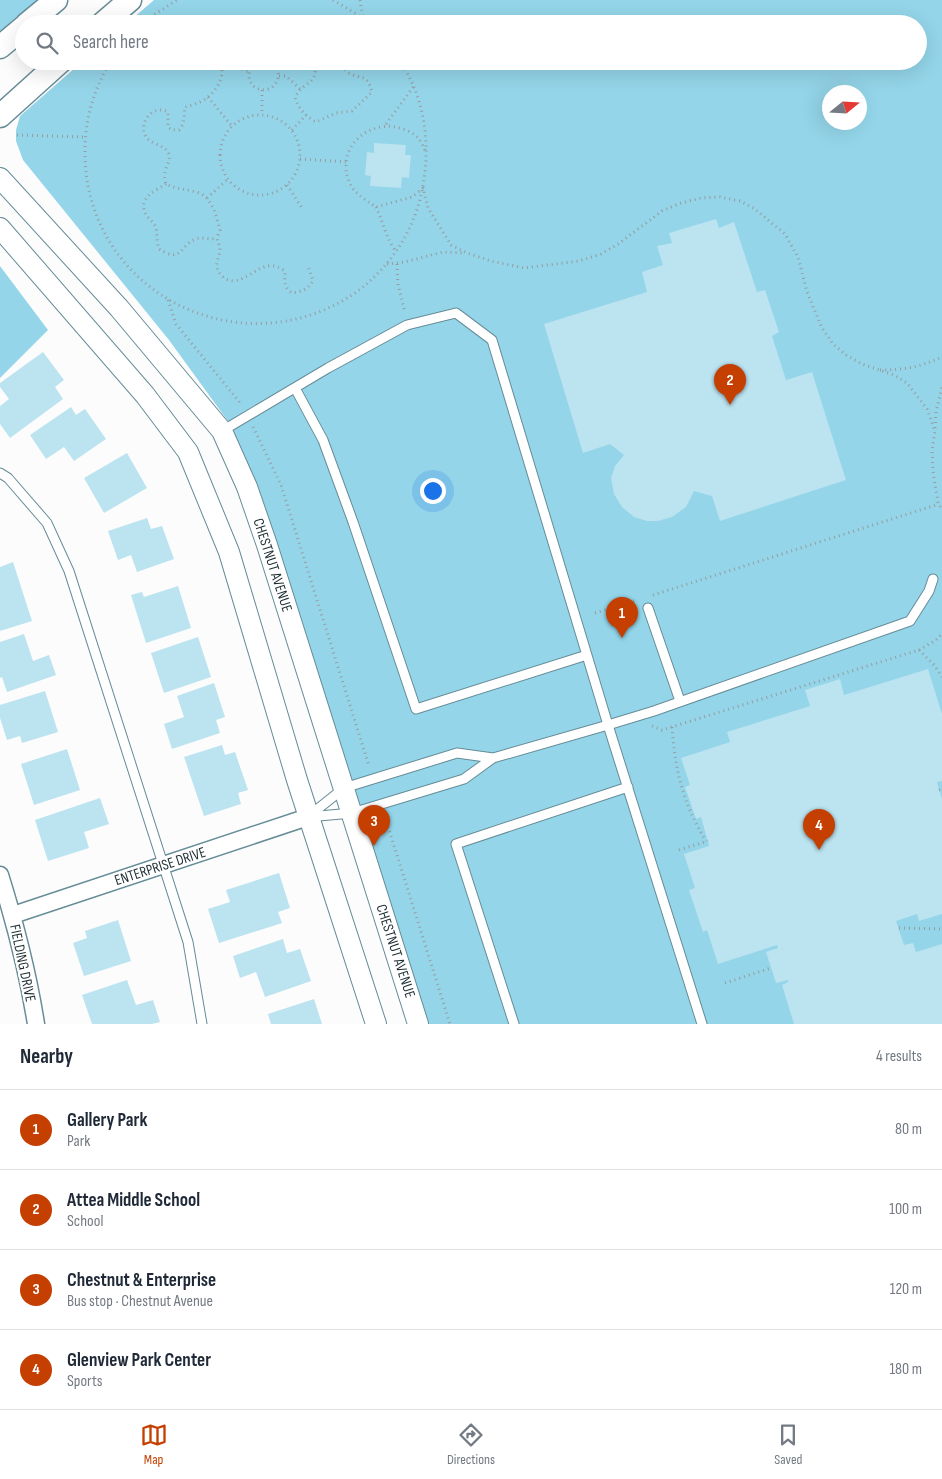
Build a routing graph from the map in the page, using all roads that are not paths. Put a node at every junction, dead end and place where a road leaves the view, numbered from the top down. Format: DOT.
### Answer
graph roads {
  1 [pos="56,0"];
  2 [pos="130,0"];
  3 [pos="38,15"];
  4 [pos="112,15"];
  5 [pos="15,34"];
  6 [pos="2,43"];
  7 [pos="51,70"];
  8 [pos="0,116"];
  9 [pos="0,178"];
  10 [pos="0,228"];
  11 [pos="295,388"];
  12 [pos="222,431"];
  13 [pos="0,473"];
  14 [pos="933,579"];
  15 [pos="648,608"];
  16 [pos="587,655"];
  17 [pos="680,702"];
  18 [pos="608,725"];
  19 [pos="493,758"];
  20 [pos="628,787"];
  21 [pos="344,788"];
  22 [pos="352,814"];
  23 [pos="308,817"];
  24 [pos="164,864"];
  25 [pos="0,875"];
  26 [pos="13,915"];
  27 [pos="36,1024"];
  28 [pos="202,1024"];
  29 [pos="376,1024"];
  30 [pos="418,1024"];
  31 [pos="514,1024"];
  32 [pos="702,1024"];
  1 -- 3 [label="main road"];
  2 -- 4 [label="main road"];
  5 -- 6 [label="main road"];
  7 -- 8 [label="main road"];
  9 -- 12 [label="street, CHESTNUT AVENUE"];
  10 -- 23 [label="street"];
  11 -- 12 [label="lane"];
  11 -- 16 [label="lane"];
  11 -- 16 [label="lane"];
  12 -- 21 [label="street, CHESTNUT AVENUE"];
  13 -- 24 [label="lane"];
  14 -- 17 [label="lane"];
  15 -- 17 [label="lane"];
  16 -- 18 [label="lane"];
  17 -- 18 [label="lane"];
  18 -- 19 [label="lane"];
  18 -- 20 [label="lane"];
  19 -- 21 [label="lane"];
  19 -- 22 [label="lane"];
  20 -- 31 [label="lane"];
  20 -- 32 [label="lane"];
  21 -- 22 [label="street, CHESTNUT AVENUE"];
  21 -- 23 [label="lane"];
  22 -- 23 [label="lane"];
  22 -- 30 [label="street, CHESTNUT AVENUE"];
  23 -- 24 [label="street, ENTERPRISE DRIVE"];
  23 -- 29 [label="street"];
  24 -- 26 [label="street, ENTERPRISE DRIVE"];
  24 -- 28 [label="lane"];
  25 -- 26 [label="street, FIELDING DRIVE"];
  26 -- 27 [label="street, FIELDING DRIVE"];
}
